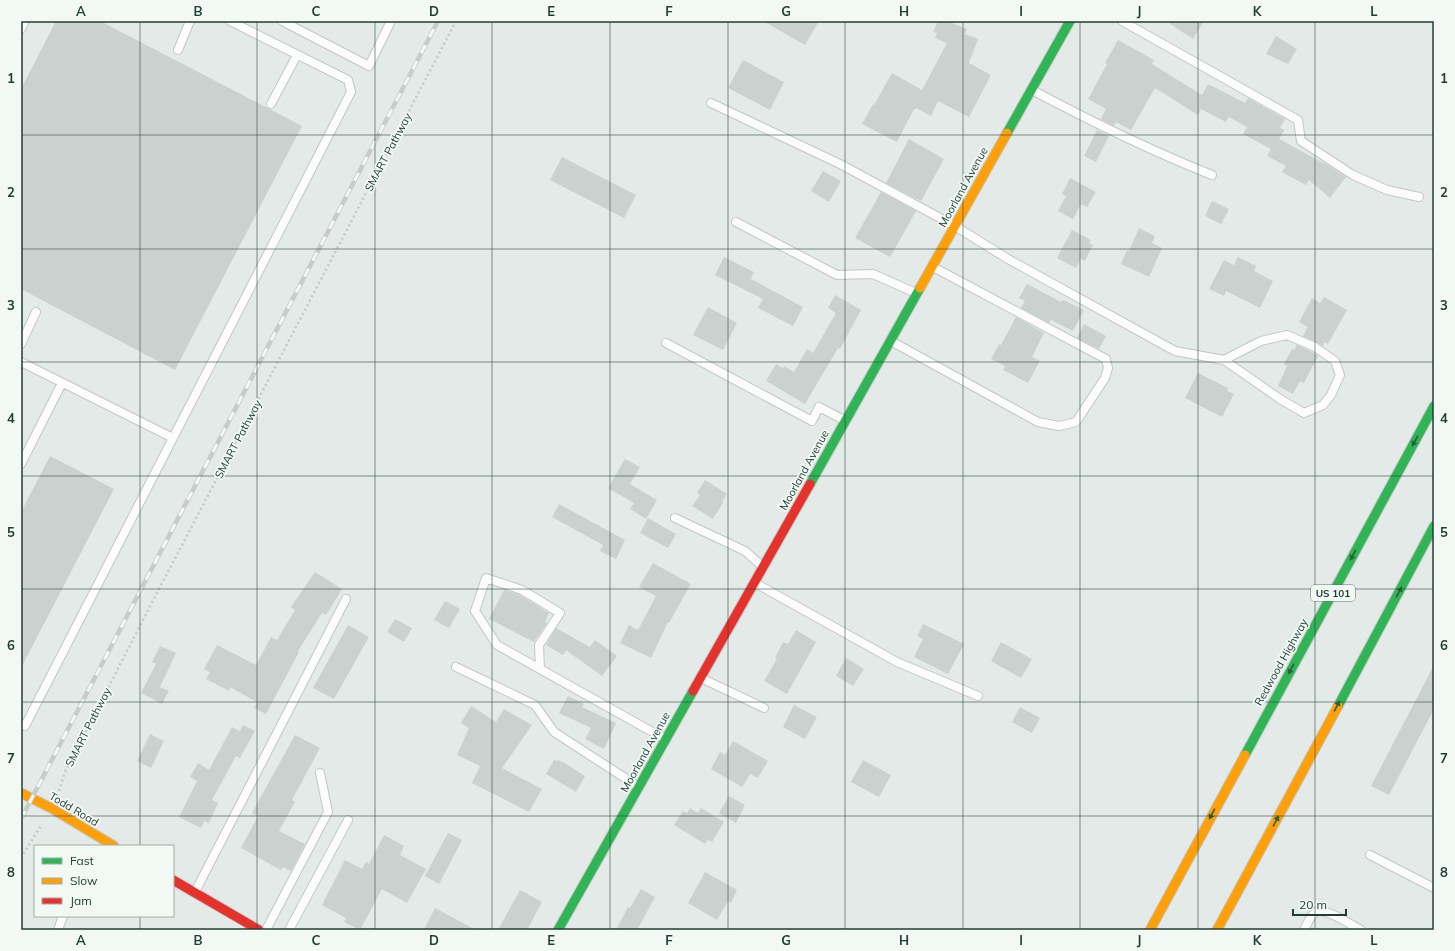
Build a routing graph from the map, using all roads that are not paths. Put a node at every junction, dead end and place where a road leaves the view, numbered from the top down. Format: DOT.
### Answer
graph roads {
  1 [pos="25,21"];
  2 [pos="190,21"];
  3 [pos="230,21"];
  4 [pos="282,21"];
  5 [pos="391,21"];
  6 [pos="1070,21"];
  7 [pos="1122,21"];
  8 [pos="21,29"];
  9 [pos="178,50"];
  10 [pos="297,55"];
  11 [pos="1031,90"];
  12 [pos="711,103"];
  13 [pos="271,104"];
  14 [pos="1212,175"];
  15 [pos="1419,197"];
  16 [pos="736,222"];
  17 [pos="955,226"];
  18 [pos="932,266"];
  19 [pos="916,294"];
  20 [pos="36,312"];
  21 [pos="890,341"];
  22 [pos="666,342"];
  23 [pos="21,344"];
  24 [pos="1224,360"];
  25 [pos="21,362"];
  26 [pos="62,383"];
  27 [pos="1434,406"];
  28 [pos="845,421"];
  29 [pos="173,438"];
  30 [pos="21,464"];
  31 [pos="675,518"];
  32 [pos="1434,526"];
  33 [pos="763,566"];
  34 [pos="754,582"];
  35 [pos="346,599"];
  36 [pos="456,667"];
  37 [pos="540,669"];
  38 [pos="700,678"];
  39 [pos="978,696"];
  40 [pos="764,708"];
  41 [pos="21,724"];
  42 [pos="666,739"];
  43 [pos="320,773"];
  44 [pos="639,788"];
  45 [pos="21,793"];
  46 [pos="348,820"];
  47 [pos="112,845"];
  48 [pos="1257,855"];
  49 [pos="1370,855"];
  50 [pos="174,881"];
  51 [pos="1434,888"];
  52 [pos="195,893"];
  53 [pos="63,917"];
  54 [pos="58,930"];
  55 [pos="260,930"];
  56 [pos="266,930"];
  57 [pos="289,930"];
  58 [pos="558,930"];
  59 [pos="1149,930"];
  60 [pos="1216,930"];
  61 [pos="1225,930"];
  62 [pos="1304,930"];
  63 [pos="1361,930"];
  1 -- 8 [label="lane"];
  2 -- 9 [label="lane"];
  3 -- 10 [label="lane"];
  4 -- 5 [label="lane"];
  6 -- 11 [label="main road, Moorland Avenue"];
  7 -- 15 [label="lane"];
  10 -- 13 [label="lane"];
  10 -- 29 [label="lane"];
  11 -- 14 [label="lane"];
  11 -- 17 [label="main road, Moorland Avenue"];
  12 -- 17 [label="lane"];
  16 -- 19 [label="lane"];
  17 -- 18 [label="main road, Moorland Avenue"];
  17 -- 24 [label="lane"];
  18 -- 19 [label="main road, Moorland Avenue"];
  18 -- 21 [label="lane"];
  19 -- 21 [label="main road, Moorland Avenue"];
  20 -- 23 [label="lane"];
  21 -- 28 [label="main road, Moorland Avenue"];
  22 -- 28 [label="lane"];
  24 -- 24 [label="lane"];
  25 -- 26 [label="lane"];
  26 -- 29 [label="lane"];
  26 -- 30 [label="lane"];
  27 -- 59 [label="main road, Redwood Highway / US 101, one-way"];
  28 -- 33 [label="main road, Moorland Avenue"];
  29 -- 41 [label="lane"];
  31 -- 33 [label="lane"];
  48 -- 32 [label="main road, one-way"];
  33 -- 34 [label="main road, Moorland Avenue"];
  34 -- 38 [label="main road, Moorland Avenue"];
  34 -- 39 [label="lane"];
  35 -- 52 [label="lane"];
  36 -- 44 [label="lane"];
  37 -- 37 [label="lane"];
  37 -- 42 [label="lane"];
  38 -- 40 [label="lane"];
  38 -- 42 [label="main road, Moorland Avenue"];
  42 -- 44 [label="main road, Moorland Avenue"];
  43 -- 56 [label="lane"];
  44 -- 58 [label="main road, Moorland Avenue"];
  45 -- 47 [label="main road, Todd Road"];
  46 -- 57 [label="lane"];
  48 -- 60 [label="main road"];
  48 -- 61 [label="main road"];
  49 -- 51 [label="lane"];
  50 -- 52 [label="main road"];
  52 -- 55 [label="main road"];
  53 -- 54 [label="lane"];
  62 -- 63 [label="lane"];
}
